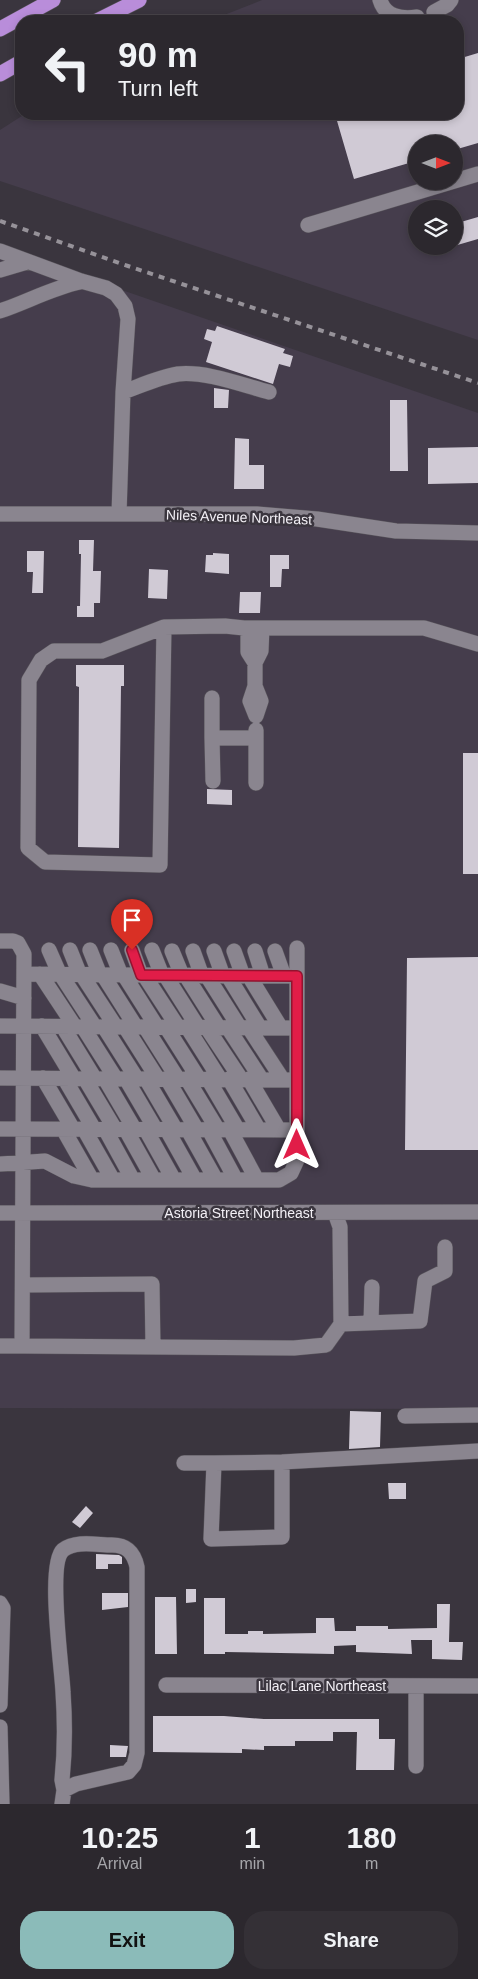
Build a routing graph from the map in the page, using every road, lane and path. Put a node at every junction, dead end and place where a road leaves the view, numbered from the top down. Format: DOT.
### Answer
graph roads {
  1 [pos="53,0"];
  2 [pos="139,0"];
  3 [pos="380,0"];
  4 [pos="451,0"];
  5 [pos="434,12"];
  6 [pos="26,15"];
  7 [pos="109,15"];
  8 [pos="394,15"];
  9 [pos="15,21"];
  10 [pos="0,29"];
  11 [pos="15,65"];
  12 [pos="0,74"];
  13 [pos="478,174"];
  14 [pos="308,225"];
  15 [pos="0,251"];
  16 [pos="27,262"];
  17 [pos="0,270"];
  18 [pos="81,281"];
  19 [pos="0,311"];
  20 [pos="123,392"];
  21 [pos="269,392"];
  22 [pos="0,514"];
  23 [pos="119,514"];
  24 [pos="478,533"];
  25 [pos="164,627"];
  26 [pos="255,628"];
  27 [pos="478,644"];
  28 [pos="212,698"];
  29 [pos="212,738"];
  30 [pos="256,738"];
  31 [pos="212,781"];
  32 [pos="256,783"];
  33 [pos="0,941"];
  34 [pos="297,948"];
  35 [pos="49,950"];
  36 [pos="70,950"];
  37 [pos="90,950"];
  38 [pos="111,950"];
  39 [pos="132,950"];
  40 [pos="152,950"];
  41 [pos="172,951"];
  42 [pos="193,951"];
  43 [pos="214,951"];
  44 [pos="234,951"];
  45 [pos="255,951"];
  46 [pos="275,951"];
  47 [pos="24,974"];
  48 [pos="40,974"];
  49 [pos="60,975"];
  50 [pos="81,975"];
  51 [pos="102,975"];
  52 [pos="122,975"];
  53 [pos="143,975"];
  54 [pos="163,975"];
  55 [pos="184,976"];
  56 [pos="205,976"];
  57 [pos="241,976"];
  58 [pos="290,976"];
  59 [pos="0,991"];
  60 [pos="24,998"];
  61 [pos="0,1026"];
  62 [pos="24,1026"];
  63 [pos="42,1026"];
  64 [pos="162,1027"];
  65 [pos="281,1028"];
  66 [pos="297,1028"];
  67 [pos="1,1077"];
  68 [pos="24,1078"];
  69 [pos="44,1078"];
  70 [pos="162,1079"];
  71 [pos="290,1080"];
  72 [pos="0,1128"];
  73 [pos="24,1129"];
  74 [pos="151,1130"];
  75 [pos="259,1130"];
  76 [pos="280,1130"];
  77 [pos="297,1130"];
  78 [pos="24,1162"];
  79 [pos="0,1164"];
  80 [pos="92,1180"];
  81 [pos="112,1180"];
  82 [pos="133,1180"];
  83 [pos="154,1180"];
  84 [pos="174,1180"];
  85 [pos="195,1180"];
  86 [pos="216,1180"];
  87 [pos="236,1180"];
  88 [pos="257,1180"];
  89 [pos="478,1212"];
  90 [pos="0,1213"];
  91 [pos="24,1213"];
  92 [pos="335,1213"];
  93 [pos="446,1247"];
  94 [pos="24,1285"];
  95 [pos="372,1287"];
  96 [pos="371,1323"];
  97 [pos="341,1324"];
  98 [pos="0,1346"];
  99 [pos="22,1346"];
  100 [pos="153,1347"];
  101 [pos="478,1415"];
  102 [pos="405,1416"];
  103 [pos="478,1451"];
  104 [pos="282,1462"];
  105 [pos="184,1463"];
  106 [pos="214,1463"];
  107 [pos="0,1603"];
  108 [pos="166,1685"];
  109 [pos="416,1686"];
  110 [pos="478,1686"];
  111 [pos="0,1705"];
  112 [pos="0,1727"];
  113 [pos="416,1766"];
  114 [pos="63,1797"];
  115 [pos="2,1804"];
  1 -- 6 [label="highway"];
  2 -- 7 [label="highway"];
  3 -- 8 [label="street"];
  4 -- 5 [label="street"];
  9 -- 10 [label="highway"];
  11 -- 12 [label="highway"];
  13 -- 14 [label="street"];
  15 -- 16 [label="street"];
  16 -- 17 [label="street"];
  16 -- 18 [label="street"];
  18 -- 19 [label="street"];
  18 -- 20 [label="street"];
  20 -- 21 [label="street"];
  20 -- 23 [label="street"];
  22 -- 23 [label="street, Niles Avenue Northeast"];
  23 -- 24 [label="street, Niles Avenue Northeast"];
  25 -- 25 [label="street"];
  25 -- 26 [label="street"];
  26 -- 27 [label="street"];
  26 -- 30 [label="street"];
  28 -- 29 [label="street"];
  29 -- 30 [label="street"];
  29 -- 31 [label="street"];
  30 -- 32 [label="street"];
  33 -- 47 [label="street"];
  34 -- 58 [label="street"];
  35 -- 49 [label="street"];
  36 -- 50 [label="street"];
  37 -- 51 [label="street"];
  38 -- 52 [label="street"];
  39 -- 53 [label="street"];
  40 -- 54 [label="street"];
  41 -- 55 [label="street"];
  42 -- 56 [label="street"];
  43 -- 57 [label="street"];
  44 -- 57 [label="street"];
  45 -- 57 [label="street"];
  46 -- 58 [label="street"];
  47 -- 48 [label="street"];
  47 -- 60 [label="street"];
  48 -- 49 [label="street"];
  48 -- 64 [label="street"];
  49 -- 50 [label="street"];
  49 -- 64 [label="street"];
  50 -- 51 [label="street"];
  50 -- 64 [label="street"];
  51 -- 52 [label="street"];
  51 -- 64 [label="street"];
  52 -- 53 [label="street"];
  52 -- 64 [label="street"];
  53 -- 54 [label="street"];
  53 -- 64 [label="street"];
  54 -- 55 [label="street"];
  54 -- 64 [label="street"];
  55 -- 56 [label="street"];
  55 -- 64 [label="street"];
  56 -- 57 [label="street"];
  56 -- 64 [label="street"];
  57 -- 58 [label="street"];
  57 -- 64 [label="street"];
  57 -- 65 [label="street"];
  58 -- 66 [label="street"];
  59 -- 60 [label="street"];
  60 -- 62 [label="street"];
  61 -- 62 [label="street"];
  62 -- 63 [label="street"];
  62 -- 68 [label="street"];
  63 -- 64 [label="street"];
  63 -- 70 [label="street"];
  64 -- 65 [label="street"];
  64 -- 70 [label="street"];
  64 -- 70 [label="street"];
  64 -- 70 [label="street"];
  64 -- 70 [label="street"];
  64 -- 70 [label="street"];
  64 -- 70 [label="street"];
  64 -- 70 [label="street"];
  64 -- 70 [label="street"];
  64 -- 70 [label="street"];
  64 -- 71 [label="street"];
  65 -- 66 [label="street"];
  66 -- 71 [label="street"];
  67 -- 68 [label="street"];
  68 -- 69 [label="street"];
  68 -- 73 [label="street"];
  69 -- 70 [label="street"];
  69 -- 74 [label="street"];
  70 -- 71 [label="street"];
  70 -- 74 [label="street"];
  70 -- 74 [label="street"];
  70 -- 74 [label="street"];
  70 -- 74 [label="street"];
  70 -- 74 [label="street"];
  70 -- 74 [label="street"];
  70 -- 74 [label="street"];
  70 -- 74 [label="street"];
  70 -- 75 [label="street"];
  70 -- 76 [label="street"];
  71 -- 77 [label="street"];
  72 -- 73 [label="street"];
  73 -- 74 [label="street"];
  73 -- 78 [label="street"];
  74 -- 75 [label="street"];
  74 -- 80 [label="street"];
  74 -- 81 [label="street"];
  74 -- 82 [label="street"];
  74 -- 83 [label="street"];
  74 -- 84 [label="street"];
  74 -- 85 [label="street"];
  74 -- 86 [label="street"];
  74 -- 87 [label="street"];
  74 -- 88 [label="street"];
  75 -- 76 [label="street"];
  76 -- 77 [label="street"];
  77 -- 88 [label="street"];
  78 -- 79 [label="street"];
  78 -- 80 [label="street"];
  78 -- 91 [label="street"];
  80 -- 81 [label="street"];
  81 -- 82 [label="street"];
  82 -- 83 [label="street"];
  83 -- 84 [label="street"];
  84 -- 85 [label="street"];
  85 -- 86 [label="street"];
  86 -- 87 [label="street"];
  87 -- 88 [label="street"];
  89 -- 92 [label="street, Astoria Street Northeast"];
  90 -- 91 [label="street, Astoria Street Northeast"];
  91 -- 92 [label="street, Astoria Street Northeast"];
  91 -- 94 [label="street"];
  92 -- 97 [label="street"];
  93 -- 96 [label="street"];
  94 -- 99 [label="street"];
  94 -- 100 [label="street"];
  95 -- 96 [label="street"];
  96 -- 97 [label="street"];
  97 -- 100 [label="street"];
  98 -- 99 [label="street"];
  99 -- 100 [label="street"];
  101 -- 102 [label="street"];
  103 -- 104 [label="street"];
  104 -- 106 [label="street"];
  104 -- 106 [label="street"];
  105 -- 106 [label="street"];
  107 -- 111 [label="street"];
  108 -- 109 [label="street, Lilac Lane Northeast"];
  109 -- 110 [label="street, Lilac Lane Northeast"];
  109 -- 113 [label="street"];
  112 -- 115 [label="street"];
  114 -- 114 [label="street"];
}
